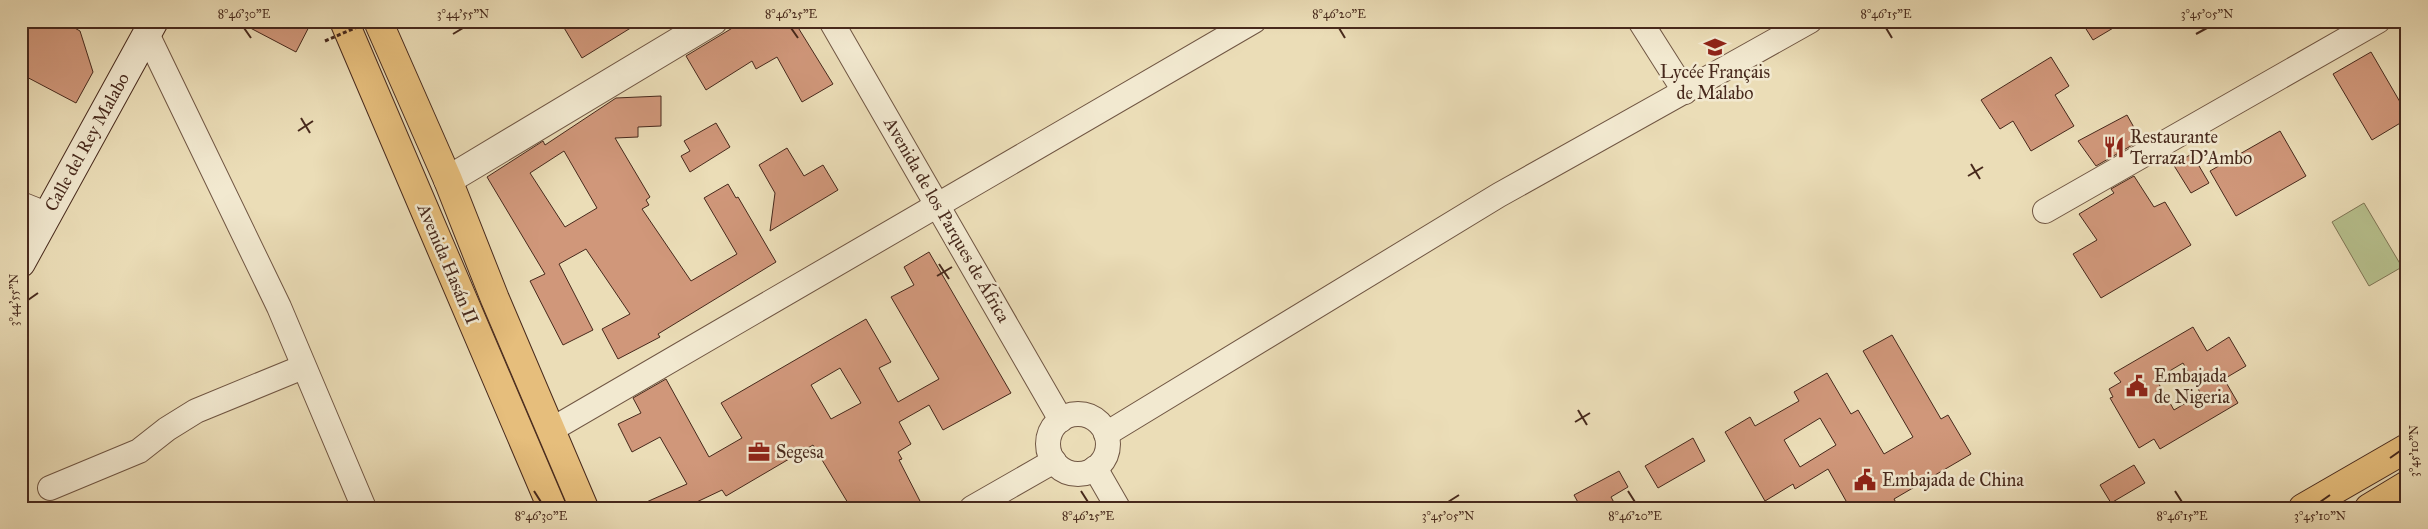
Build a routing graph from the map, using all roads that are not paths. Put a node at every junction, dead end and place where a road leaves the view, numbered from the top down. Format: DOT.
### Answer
graph roads {
  1 [pos="344,21"];
  2 [pos="378,21"];
  3 [pos="714,21"];
  4 [pos="831,21"];
  5 [pos="1254,21"];
  6 [pos="1640,21"];
  7 [pos="1810,21"];
  8 [pos="2378,21"];
  9 [pos="151,28"];
  10 [pos="1685,92"];
  11 [pos="448,180"];
  12 [pos="937,203"];
  13 [pos="21,204"];
  14 [pos="2044,211"];
  15 [pos="46,214"];
  16 [pos="21,263"];
  17 [pos="304,367"];
  18 [pos="1061,420"];
  19 [pos="551,430"];
  20 [pos="1106,434"];
  21 [pos="2407,448"];
  22 [pos="1054,461"];
  23 [pos="1095,468"];
  24 [pos="2407,485"];
  25 [pos="50,488"];
  26 [pos="364,508"];
  27 [pos="552,508"];
  28 [pos="584,508"];
  29 [pos="972,508"];
  30 [pos="1118,508"];
  31 [pos="2303,508"];
  32 [pos="2369,508"];
  1 -- 27 [label="main road, Avenida Hasán II"];
  2 -- 11 [label="main road, Avenida Hasán II"];
  3 -- 11 [label="street"];
  4 -- 12 [label="street, Avenida de los Parques de África"];
  5 -- 12 [label="street"];
  6 -- 10 [label="street"];
  7 -- 10 [label="street"];
  8 -- 14 [label="street"];
  9 -- 15 [label="street, Calle del Rey Malabo"];
  9 -- 17 [label="street"];
  10 -- 20 [label="street"];
  11 -- 19 [label="main road, Avenida Hasán II"];
  12 -- 18 [label="street, Avenida de los Parques de África"];
  12 -- 19 [label="street"];
  13 -- 15 [label="street"];
  15 -- 16 [label="street, Calle del Rey Malabo"];
  17 -- 25 [label="street"];
  17 -- 26 [label="street"];
  18 -- 20 [label="street"];
  18 -- 22 [label="street"];
  19 -- 28 [label="main road, Avenida Hasán II"];
  20 -- 23 [label="street"];
  21 -- 31 [label="main road"];
  22 -- 23 [label="street"];
  22 -- 29 [label="street"];
  23 -- 30 [label="street"];
  24 -- 32 [label="main road"];
}
